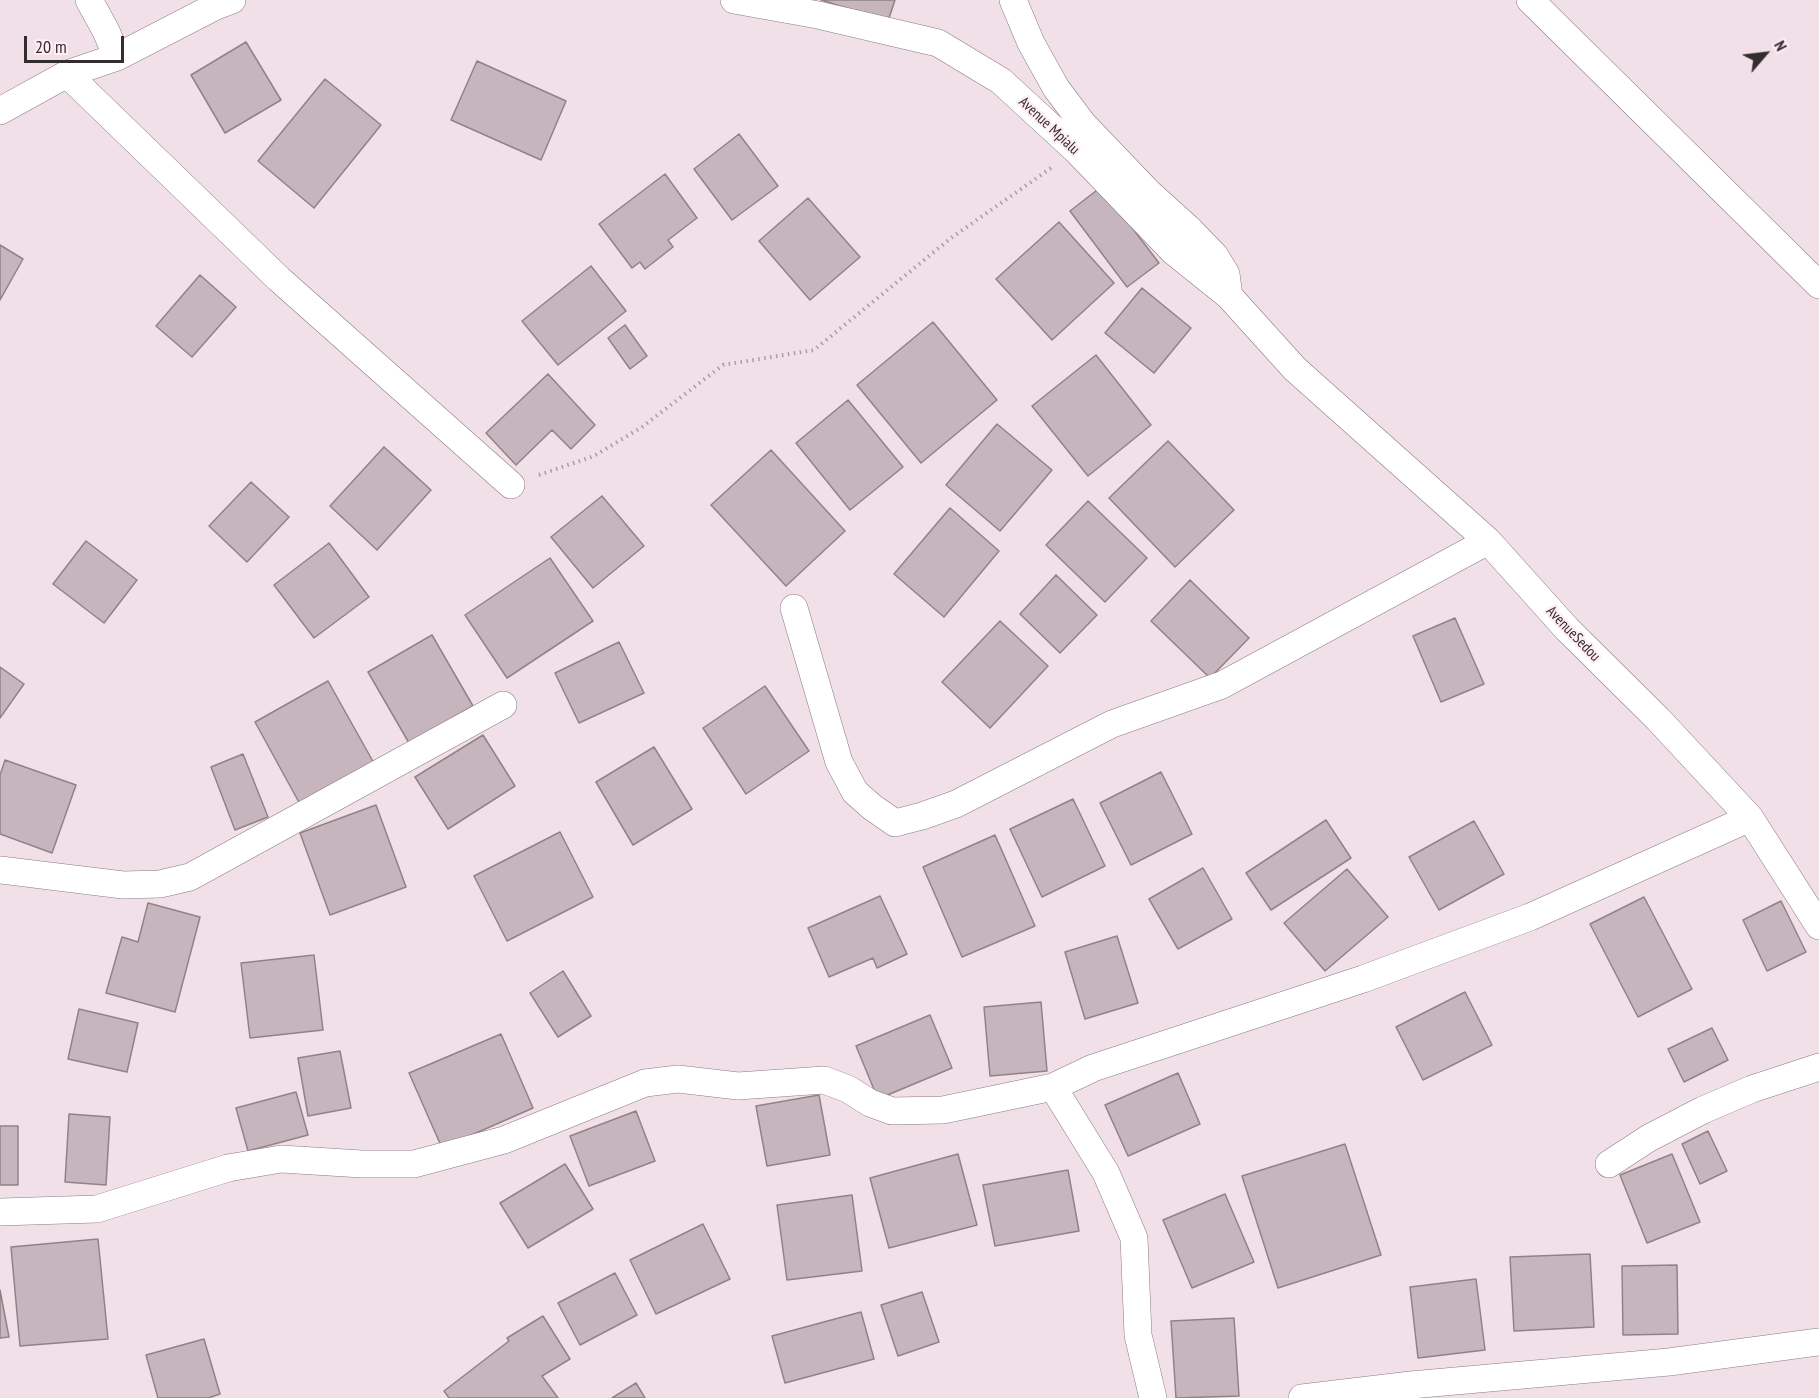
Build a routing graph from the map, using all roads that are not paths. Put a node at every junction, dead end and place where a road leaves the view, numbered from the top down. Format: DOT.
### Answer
graph roads {
  1 [pos="89,0"];
  2 [pos="232,0"];
  3 [pos="734,0"];
  4 [pos="1012,0"];
  5 [pos="1530,0"];
  6 [pos="117,57"];
  7 [pos="66,74"];
  8 [pos="0,111"];
  9 [pos="1819,285"];
  10 [pos="1229,296"];
  11 [pos="1296,369"];
  12 [pos="511,484"];
  13 [pos="1488,541"];
  14 [pos="794,608"];
  15 [pos="503,705"];
  16 [pos="1750,818"];
  17 [pos="0,870"];
  18 [pos="1819,926"];
  19 [pos="1819,1067"];
  20 [pos="1053,1087"];
  21 [pos="1609,1164"];
  22 [pos="0,1212"];
  23 [pos="1819,1342"];
  24 [pos="1153,1398"];
  25 [pos="1302,1398"];
  1 -- 6 [label="street"];
  2 -- 6 [label="street"];
  3 -- 10 [label="street, Avenue Mpialu"];
  4 -- 10 [label="street"];
  5 -- 9 [label="street"];
  6 -- 7 [label="street"];
  7 -- 8 [label="street"];
  7 -- 12 [label="street"];
  10 -- 11 [label="street, Avenue Mpialu"];
  11 -- 13 [label="street, AvenueSedou"];
  13 -- 14 [label="street"];
  13 -- 16 [label="street, AvenueSedou"];
  15 -- 17 [label="street"];
  16 -- 18 [label="street, AvenueSedou"];
  16 -- 20 [label="street"];
  19 -- 21 [label="street"];
  20 -- 22 [label="street"];
  20 -- 24 [label="street"];
  23 -- 25 [label="street"];
}
